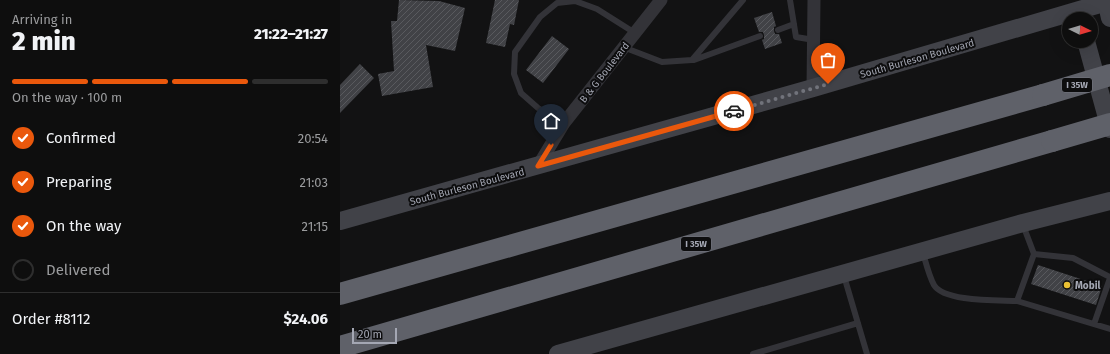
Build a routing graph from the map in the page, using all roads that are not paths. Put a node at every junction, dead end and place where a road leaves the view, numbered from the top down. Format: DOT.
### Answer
graph roads {
  1 [pos="574,0"];
  2 [pos="661,0"];
  3 [pos="743,0"];
  4 [pos="790,0"];
  5 [pos="814,0"];
  6 [pos="1108,5"];
  7 [pos="1078,10"];
  8 [pos="794,24"];
  9 [pos="778,30"];
  10 [pos="634,33"];
  11 [pos="760,36"];
  12 [pos="814,40"];
  13 [pos="623,47"];
  14 [pos="1088,48"];
  15 [pos="692,60"];
  16 [pos="1110,76"];
  17 [pos="814,88"];
  18 [pos="564,123"];
  19 [pos="1110,124"];
  20 [pos="1110,129"];
  21 [pos="538,166"];
  22 [pos="1110,201"];
  23 [pos="340,221"];
  24 [pos="1023,223"];
  25 [pos="922,252"];
  26 [pos="1034,254"];
  27 [pos="844,274"];
  28 [pos="1110,278"];
  29 [pos="340,294"];
  30 [pos="1017,301"];
  31 [pos="858,323"];
  32 [pos="1094,324"];
  33 [pos="1110,329"];
  34 [pos="340,347"];
  35 [pos="558,354"];
  36 [pos="753,354"];
  37 [pos="867,354"];
  1 -- 10 [label="lane"];
  1 -- 18 [label="lane"];
  2 -- 10 [label="street, B & G Boulevard"];
  3 -- 15 [label="lane"];
  4 -- 8 [label="lane"];
  5 -- 12 [label="street"];
  6 -- 7 [label="main road, South Burleson Boulevard"];
  7 -- 17 [label="main road, South Burleson Boulevard"];
  8 -- 9 [label="lane"];
  8 -- 12 [label="lane"];
  10 -- 13 [label="street, B & G Boulevard"];
  11 -- 15 [label="lane"];
  12 -- 17 [label="street"];
  13 -- 15 [label="lane"];
  13 -- 18 [label="street, B & G Boulevard"];
  14 -- 20 [label="main road"];
  16 -- 29 [label="highway, I 35W, bridge"];
  17 -- 21 [label="main road, South Burleson Boulevard"];
  18 -- 21 [label="street, B & G Boulevard"];
  19 -- 34 [label="highway, I 35W, bridge"];
  21 -- 23 [label="main road, South Burleson Boulevard"];
  22 -- 24 [label="main road"];
  24 -- 25 [label="main road"];
  24 -- 26 [label="lane"];
  25 -- 27 [label="main road"];
  25 -- 30 [label="lane"];
  26 -- 28 [label="lane"];
  26 -- 30 [label="lane"];
  27 -- 31 [label="lane"];
  27 -- 35 [label="main road"];
  28 -- 32 [label="lane"];
  30 -- 32 [label="lane"];
  31 -- 36 [label="lane"];
  31 -- 37 [label="lane"];
  32 -- 33 [label="lane"];
}
